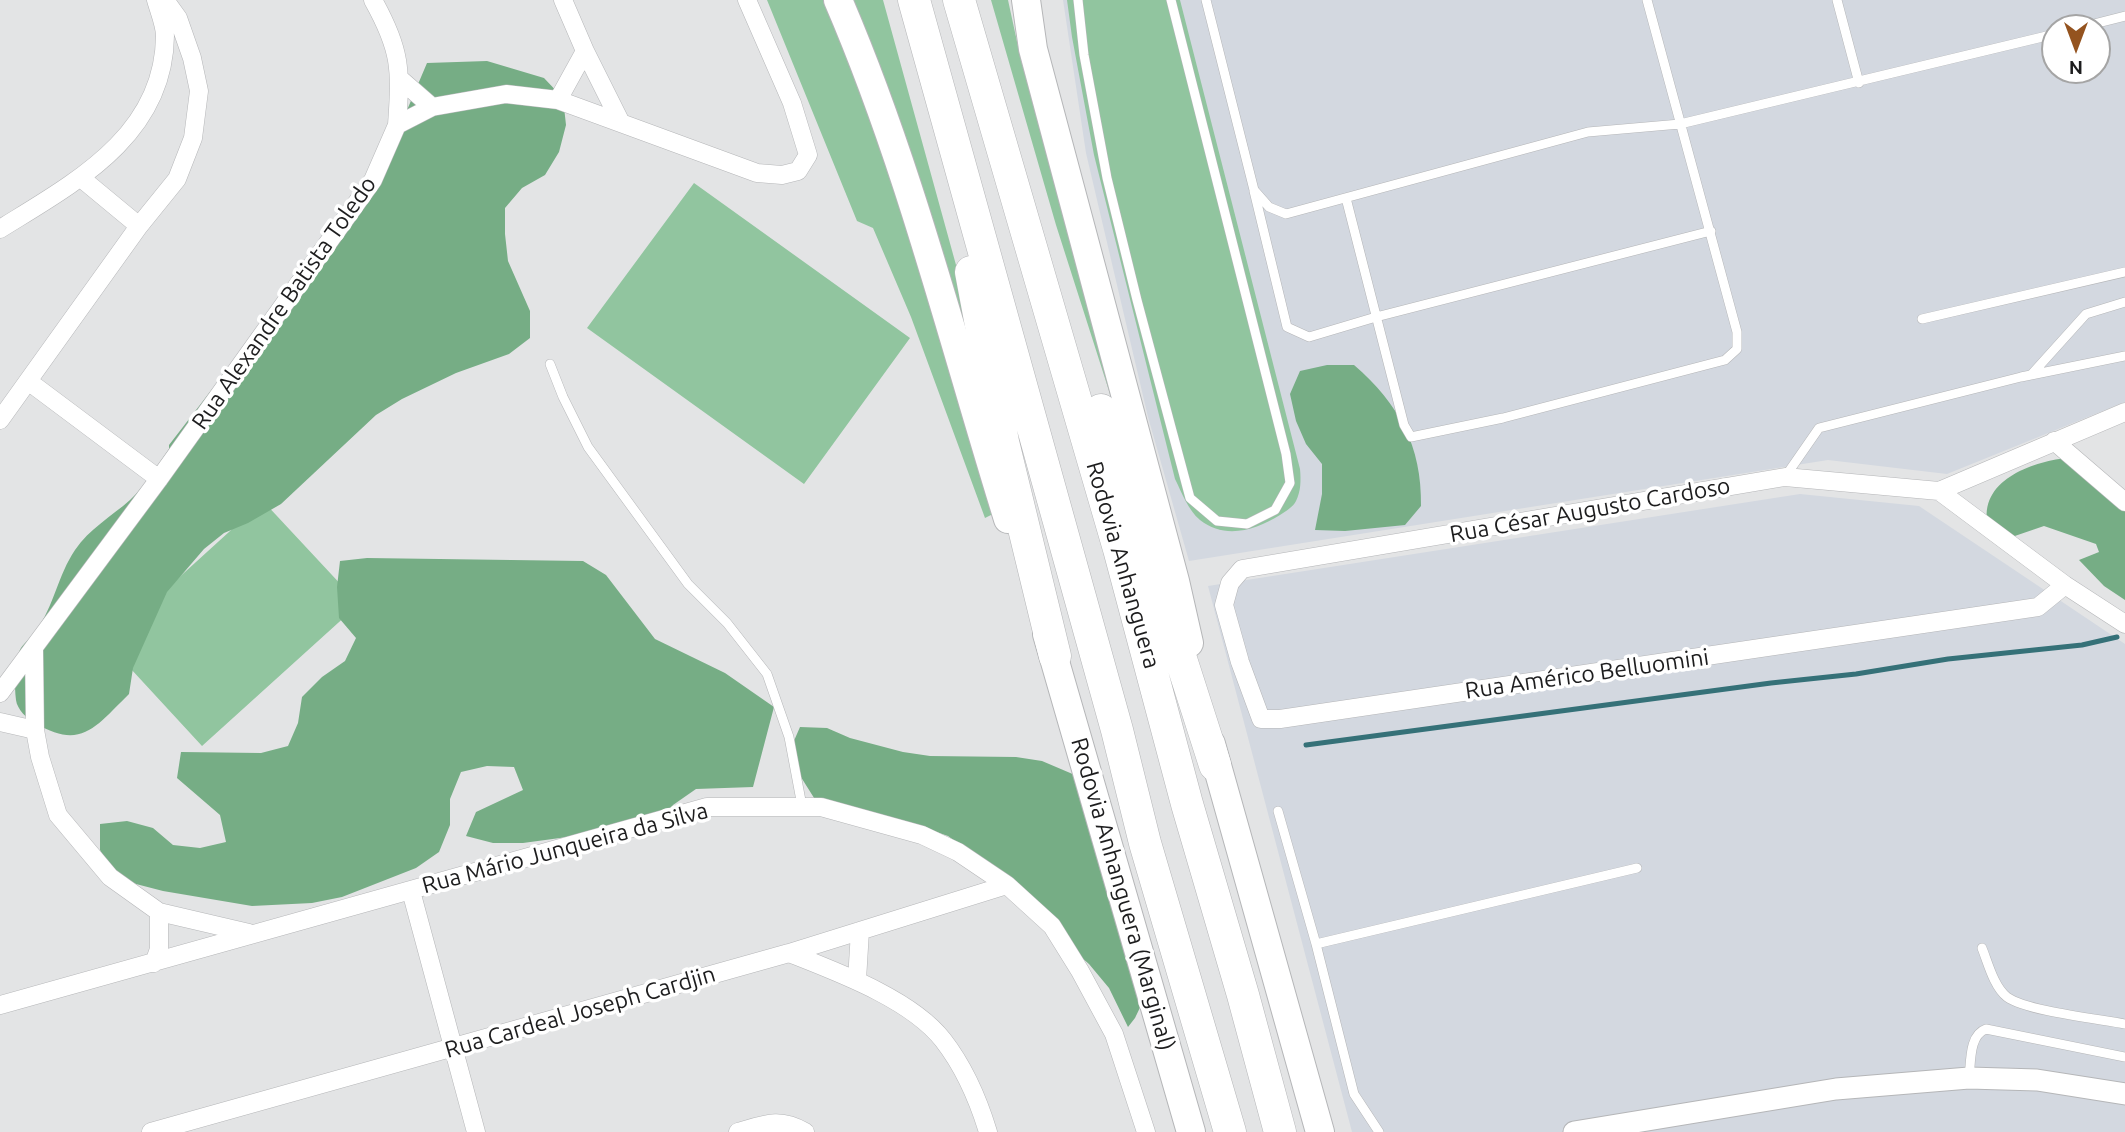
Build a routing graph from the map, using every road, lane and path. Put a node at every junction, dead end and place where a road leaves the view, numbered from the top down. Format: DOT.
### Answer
graph roads {
  1 [pos="156,0"];
  2 [pos="165,0"];
  3 [pos="373,0"];
  4 [pos="563,0"];
  5 [pos="747,0"];
  6 [pos="838,0"];
  7 [pos="914,0"];
  8 [pos="959,0"];
  9 [pos="976,0"];
  10 [pos="1026,0"];
  11 [pos="1078,0"];
  12 [pos="1171,0"];
  13 [pos="1206,0"];
  14 [pos="1647,0"];
  15 [pos="1836,0"];
  16 [pos="923,30"];
  17 [pos="2041,38"];
  18 [pos="584,51"];
  19 [pos="400,79"];
  20 [pos="1859,83"];
  21 [pos="558,100"];
  22 [pos="432,107"];
  23 [pos="620,121"];
  24 [pos="1680,124"];
  25 [pos="397,125"];
  26 [pos="81,178"];
  27 [pos="1254,190"];
  28 [pos="1346,198"];
  29 [pos="139,226"];
  30 [pos="0,229"];
  31 [pos="1711,231"];
  32 [pos="2125,272"];
  33 [pos="2125,302"];
  34 [pos="1376,317"];
  35 [pos="1922,319"];
  36 [pos="2125,356"];
  37 [pos="550,364"];
  38 [pos="2031,375"];
  39 [pos="28,381"];
  40 [pos="2125,412"];
  41 [pos="0,420"];
  42 [pos="2054,441"];
  43 [pos="1785,477"];
  44 [pos="159,479"];
  45 [pos="1939,491"];
  46 [pos="2125,502"];
  47 [pos="1242,569"];
  48 [pos="2066,585"];
  49 [pos="2125,624"];
  50 [pos="34,648"];
  51 [pos="1055,656"];
  52 [pos="0,693"];
  53 [pos="0,722"];
  54 [pos="35,730"];
  55 [pos="1215,765"];
  56 [pos="802,806"];
  57 [pos="1278,811"];
  58 [pos="1637,868"];
  59 [pos="1007,885"];
  60 [pos="411,891"];
  61 [pos="159,912"];
  62 [pos="860,931"];
  63 [pos="253,934"];
  64 [pos="1316,944"];
  65 [pos="1982,948"];
  66 [pos="789,953"];
  67 [pos="154,963"];
  68 [pos="857,980"];
  69 [pos="0,991"];
  70 [pos="24,999"];
  71 [pos="0,1006"];
  72 [pos="2125,1024"];
  73 [pos="452,1048"];
  74 [pos="2125,1057"];
  75 [pos="1969,1078"];
  76 [pos="2125,1094"];
  77 [pos="1321,1131"];
  78 [pos="151,1132"];
  79 [pos="476,1132"];
  80 [pos="738,1132"];
  81 [pos="805,1132"];
  82 [pos="988,1132"];
  83 [pos="1146,1132"];
  84 [pos="1191,1132"];
  85 [pos="1230,1132"];
  86 [pos="1280,1132"];
  87 [pos="1379,1132"];
  88 [pos="1574,1132"];
  1 -- 26 [label="street"];
  2 -- 29 [label="street"];
  3 -- 19 [label="street, Rua Alexandre Batista Toledo"];
  4 -- 18 [label="street"];
  5 -- 23 [label="street"];
  6 -- 51 [label="highway, Rodovia Anhanguera (Marginal)"];
  7 -- 16 [label="highway"];
  8 -- 86 [label="highway, Rodovia Anhanguera"];
  9 -- 55 [label="highway"];
  10 -- 55 [label="highway"];
  11 -- 12 [label="lane"];
  13 -- 27 [label="lane"];
  14 -- 24 [label="lane"];
  15 -- 20 [label="lane"];
  16 -- 51 [label="highway"];
  16 -- 85 [label="highway"];
  17 -- 20 [label="lane"];
  18 -- 21 [label="street"];
  18 -- 23 [label="street"];
  19 -- 22 [label="street"];
  19 -- 25 [label="street, Rua Alexandre Batista Toledo"];
  20 -- 24 [label="lane"];
  21 -- 22 [label="street"];
  21 -- 23 [label="street"];
  22 -- 25 [label="street"];
  24 -- 28 [label="lane"];
  24 -- 31 [label="lane"];
  25 -- 44 [label="street, Rua Alexandre Batista Toledo"];
  26 -- 29 [label="street"];
  26 -- 30 [label="street"];
  27 -- 28 [label="lane"];
  27 -- 34 [label="lane"];
  28 -- 34 [label="lane"];
  29 -- 39 [label="street"];
  31 -- 34 [label="lane"];
  31 -- 34 [label="lane"];
  32 -- 35 [label="lane"];
  33 -- 38 [label="lane"];
  36 -- 38 [label="lane"];
  37 -- 56 [label="lane"];
  38 -- 43 [label="lane"];
  39 -- 41 [label="street"];
  39 -- 44 [label="street"];
  40 -- 42 [label="street"];
  42 -- 45 [label="street"];
  42 -- 46 [label="street"];
  43 -- 45 [label="street, Rua César Augusto Cardoso"];
  43 -- 47 [label="street, Rua César Augusto Cardoso"];
  44 -- 50 [label="street, Rua Alexandre Batista Toledo"];
  45 -- 48 [label="street"];
  47 -- 48 [label="street, Rua Américo Belluomini"];
  48 -- 49 [label="street"];
  50 -- 52 [label="street, Rua Alexandre Batista Toledo"];
  50 -- 54 [label="street"];
  51 -- 84 [label="highway, Rodovia Anhanguera (Marginal)"];
  53 -- 54 [label="street"];
  54 -- 61 [label="street"];
  55 -- 77 [label="highway"];
  56 -- 59 [label="street, Rua Mário Junqueira da Silva"];
  56 -- 60 [label="street, Rua Mário Junqueira da Silva"];
  57 -- 64 [label="lane"];
  58 -- 64 [label="lane"];
  59 -- 62 [label="street, Rua Cardeal Joseph Cardjin"];
  59 -- 83 [label="street, Rua Mário Junqueira da Silva"];
  60 -- 63 [label="street, Rua Mário Junqueira da Silva"];
  60 -- 73 [label="street"];
  61 -- 63 [label="street"];
  61 -- 67 [label="street"];
  62 -- 66 [label="street, Rua Cardeal Joseph Cardjin"];
  62 -- 68 [label="street"];
  63 -- 67 [label="street, Rua Mário Junqueira da Silva"];
  64 -- 87 [label="lane"];
  65 -- 72 [label="lane"];
  66 -- 68 [label="street"];
  66 -- 73 [label="street, Rua Cardeal Joseph Cardjin"];
  67 -- 70 [label="street, Rua Mário Junqueira da Silva"];
  68 -- 82 [label="street"];
  69 -- 70 [label="street"];
  70 -- 71 [label="street, Rua Mário Junqueira da Silva"];
  73 -- 78 [label="street, Rua Cardeal Joseph Cardjin"];
  73 -- 79 [label="street"];
  74 -- 75 [label="lane"];
  75 -- 76 [label="street"];
  75 -- 88 [label="street"];
  80 -- 81 [label="street"];
}
